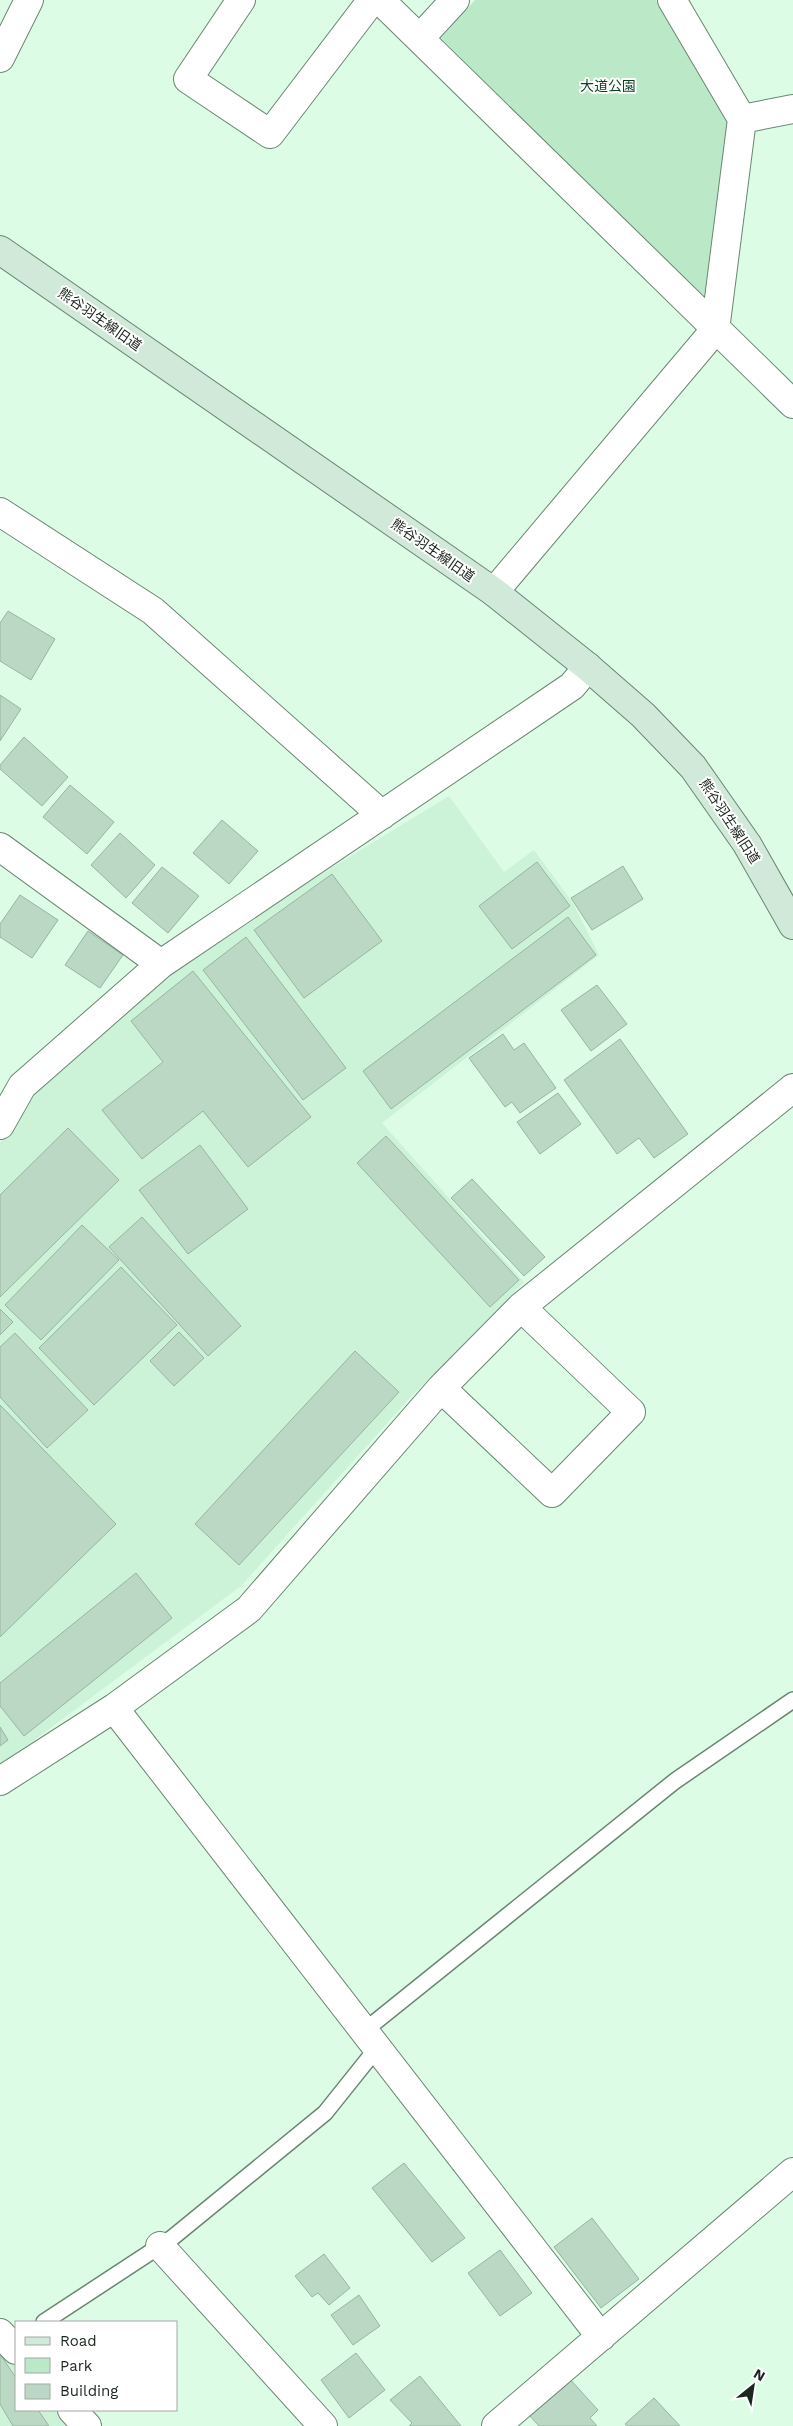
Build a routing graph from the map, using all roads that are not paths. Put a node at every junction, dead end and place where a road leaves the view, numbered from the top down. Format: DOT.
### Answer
graph roads {
  1 [pos="29,0"];
  2 [pos="241,0"];
  3 [pos="372,0"];
  4 [pos="380,0"];
  5 [pos="455,0"];
  6 [pos="672,0"];
  7 [pos="420,38"];
  8 [pos="0,58"];
  9 [pos="793,108"];
  10 [pos="742,119"];
  11 [pos="0,250"];
  12 [pos="715,330"];
  13 [pos="793,404"];
  14 [pos="0,512"];
  15 [pos="494,592"];
  16 [pos="588,667"];
  17 [pos="382,815"];
  18 [pos="0,847"];
  19 [pos="793,925"];
  20 [pos="162,964"];
  21 [pos="793,1088"];
  22 [pos="0,1125"];
  23 [pos="521,1307"];
  24 [pos="441,1388"];
  25 [pos="793,1700"];
  26 [pos="114,1708"];
  27 [pos="0,1781"];
  28 [pos="370,2039"];
  29 [pos="793,2172"];
  30 [pos="160,2246"];
  31 [pos="46,2321"];
  32 [pos="601,2337"];
  33 [pos="73,2411"];
  34 [pos="87,2426"];
  35 [pos="323,2426"];
  36 [pos="496,2426"];
  1 -- 8 [label="street"];
  2 -- 3 [label="street"];
  4 -- 7 [label="street"];
  5 -- 7 [label="street"];
  6 -- 10 [label="street"];
  7 -- 12 [label="street"];
  9 -- 10 [label="street"];
  10 -- 12 [label="street"];
  11 -- 15 [label="street, 熊谷羽生線旧道"];
  12 -- 13 [label="street"];
  12 -- 15 [label="street"];
  14 -- 17 [label="street"];
  15 -- 16 [label="street, 熊谷羽生線旧道"];
  16 -- 17 [label="street"];
  16 -- 19 [label="street, 熊谷羽生線旧道"];
  17 -- 20 [label="street"];
  18 -- 20 [label="street"];
  20 -- 22 [label="street"];
  21 -- 23 [label="street"];
  23 -- 24 [label="street"];
  23 -- 24 [label="street"];
  24 -- 26 [label="street"];
  25 -- 28 [label="lane"];
  26 -- 27 [label="street"];
  26 -- 28 [label="street"];
  28 -- 30 [label="lane"];
  28 -- 32 [label="street"];
  29 -- 32 [label="street"];
  30 -- 31 [label="lane"];
  30 -- 35 [label="street"];
  32 -- 36 [label="street"];
  33 -- 34 [label="street"];
}
